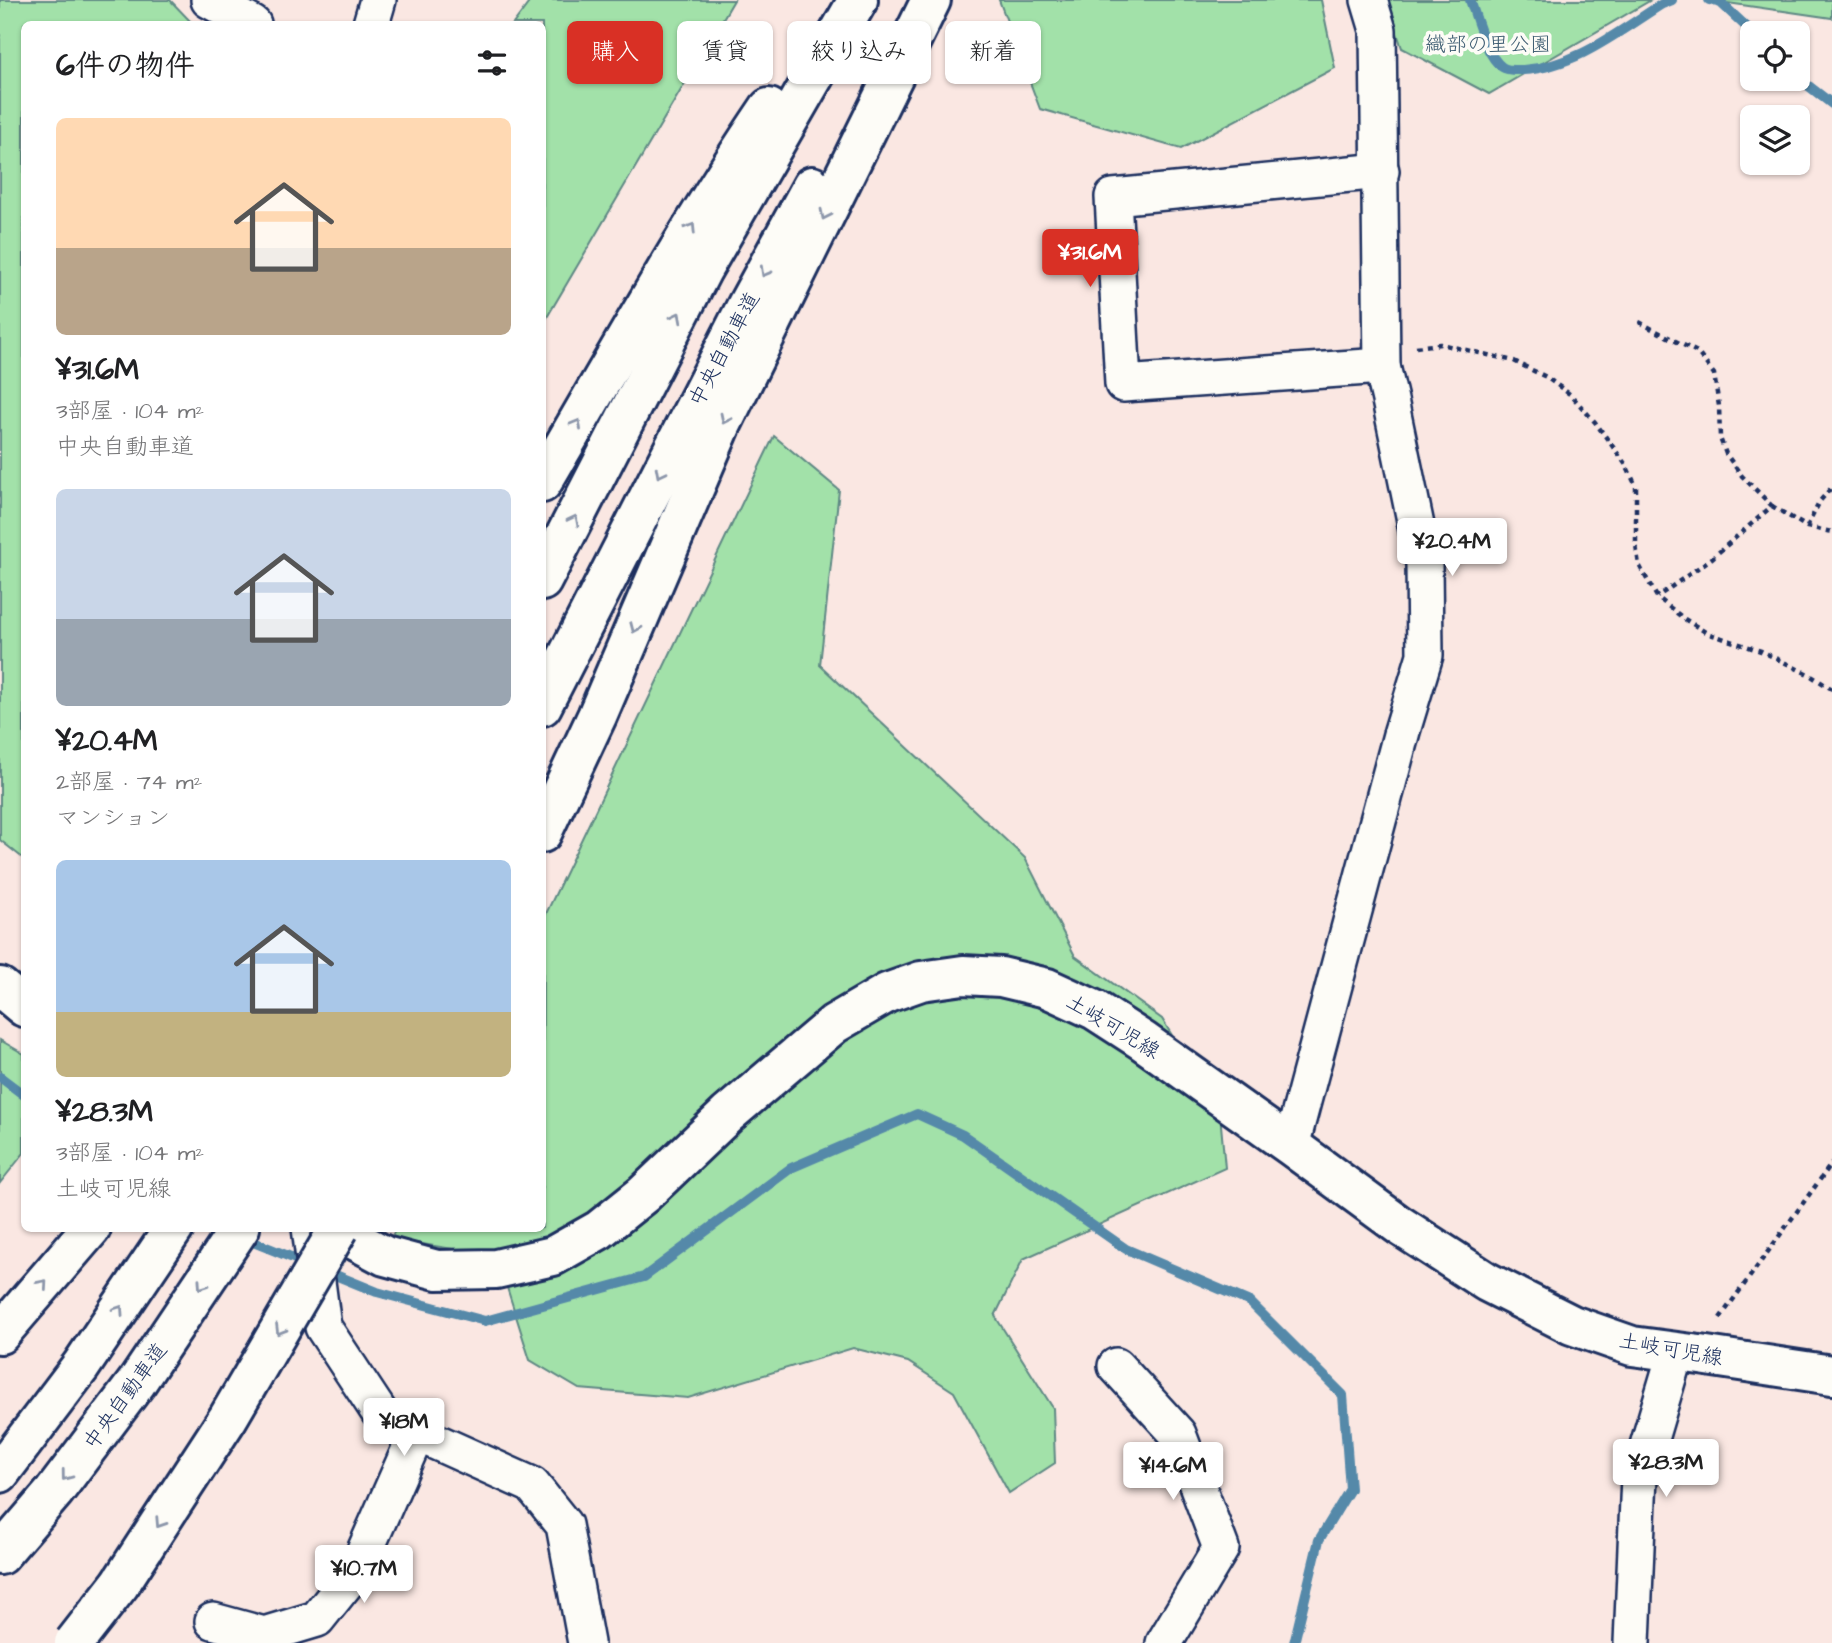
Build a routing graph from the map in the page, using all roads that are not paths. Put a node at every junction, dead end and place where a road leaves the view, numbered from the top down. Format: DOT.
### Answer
graph roads {
  1 [pos="209,0"];
  2 [pos="379,0"];
  3 [pos="843,0"];
  4 [pos="858,0"];
  5 [pos="921,0"];
  6 [pos="931,0"];
  7 [pos="1368,0"];
  8 [pos="248,21"];
  9 [pos="372,21"];
  10 [pos="1381,171"];
  11 [pos="1381,358"];
  12 [pos="546,477"];
  13 [pos="546,572"];
  14 [pos="546,698"];
  15 [pos="546,824"];
  16 [pos="0,987"];
  17 [pos="21,1004"];
  18 [pos="1292,1146"];
  19 [pos="88,1232"];
  20 [pos="171,1232"];
  21 [pos="237,1232"];
  22 [pos="311,1232"];
  23 [pos="337,1232"];
  24 [pos="340,1232"];
  25 [pos="0,1335"];
  26 [pos="1688,1353"];
  27 [pos="1116,1366"];
  28 [pos="1832,1375"];
  29 [pos="418,1433"];
  30 [pos="0,1473"];
  31 [pos="0,1555"];
  32 [pos="213,1621"];
  33 [pos="74,1643"];
  34 [pos="586,1643"];
  35 [pos="1164,1643"];
  36 [pos="1632,1643"];
  1 -- 8 [label="street"];
  2 -- 9 [label="street"];
  12 -- 3 [label="main road, one-way"];
  13 -- 4 [label="main road, one-way"];
  5 -- 14 [label="main road, 中央自動車道, one-way"];
  6 -- 15 [label="main road, one-way"];
  7 -- 10 [label="street"];
  10 -- 11 [label="street"];
  10 -- 11 [label="street"];
  11 -- 18 [label="street"];
  16 -- 17 [label="main road"];
  18 -- 24 [label="main road, 土岐可児線"];
  18 -- 26 [label="main road, 土岐可児線"];
  25 -- 19 [label="main road, one-way"];
  30 -- 20 [label="main road, one-way"];
  21 -- 31 [label="main road, 中央自動車道, one-way"];
  22 -- 29 [label="street"];
  23 -- 33 [label="main road, one-way, bridge"];
  26 -- 28 [label="main road, 土岐可児線"];
  26 -- 36 [label="street"];
  27 -- 35 [label="street"];
  29 -- 32 [label="street"];
  29 -- 34 [label="street"];
}
